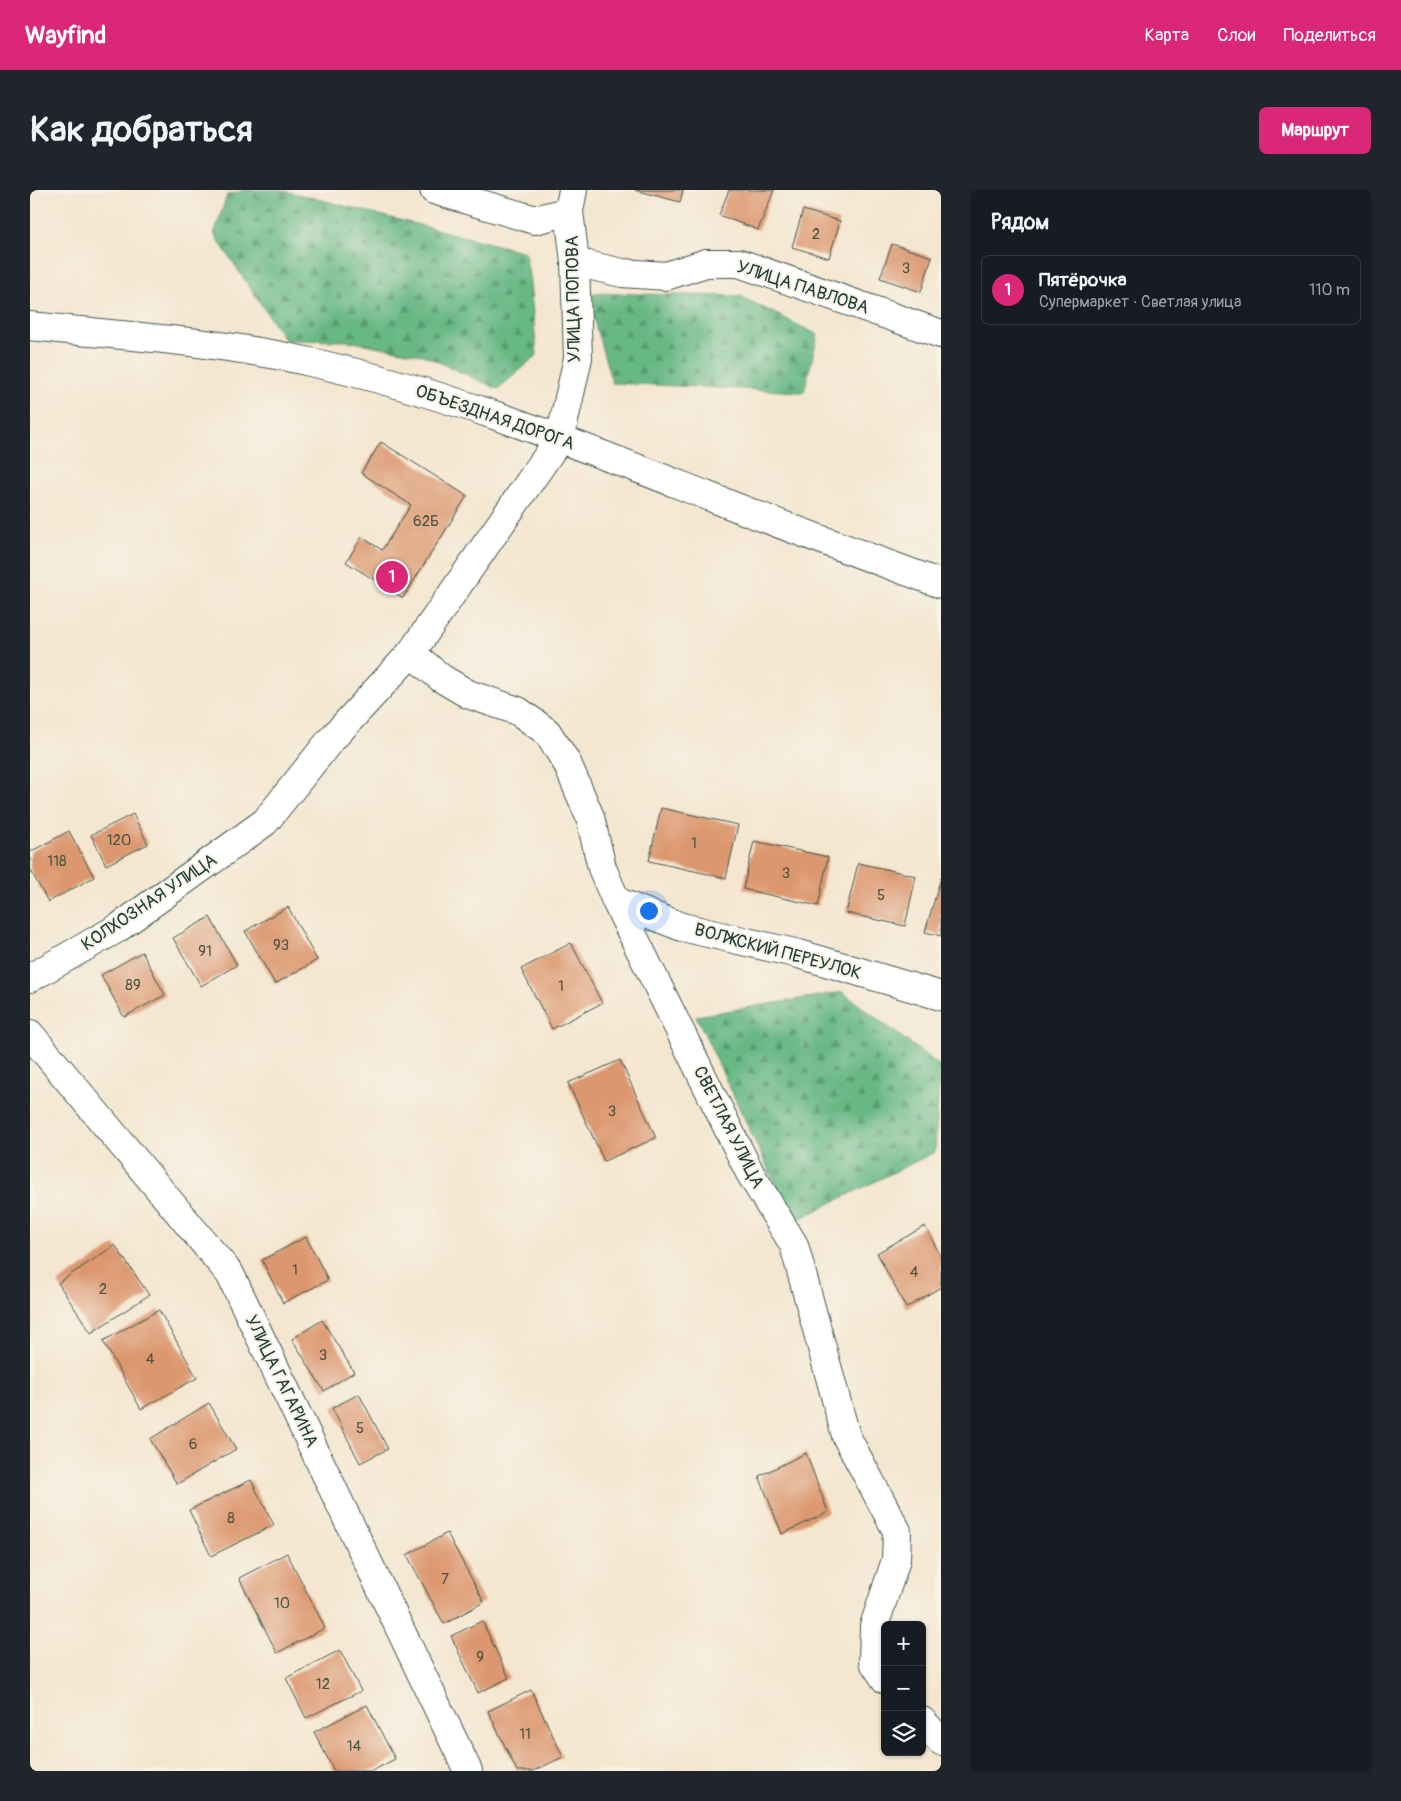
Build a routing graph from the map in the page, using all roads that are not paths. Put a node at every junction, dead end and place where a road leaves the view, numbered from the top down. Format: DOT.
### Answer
graph roads {
  1 [pos="434,190"];
  2 [pos="571,201"];
  3 [pos="575,262"];
  4 [pos="30,326"];
  5 [pos="941,334"];
  6 [pos="560,438"];
  7 [pos="941,584"];
  8 [pos="410,654"];
  9 [pos="616,901"];
  10 [pos="30,978"];
  11 [pos="941,996"];
  12 [pos="30,1034"];
  13 [pos="881,1673"];
  14 [pos="926,1725"];
  15 [pos="941,1741"];
  16 [pos="468,1771"];
  1 -- 2 [label="street"];
  2 -- 3 [label="street, УЛИЦА ПОПОВА"];
  3 -- 5 [label="street, УЛИЦА ПАВЛОВА"];
  3 -- 6 [label="street, УЛИЦА ПОПОВА"];
  4 -- 6 [label="street, ОБЪЕЗДНАЯ ДОРОГА"];
  6 -- 7 [label="street, ОБЪЕЗДНАЯ ДОРОГА"];
  6 -- 8 [label="street, КОЛХОЗНАЯ УЛИЦА"];
  8 -- 9 [label="street, СВЕТЛАЯ УЛИЦА"];
  8 -- 10 [label="street, КОЛХОЗНАЯ УЛИЦА"];
  9 -- 11 [label="street, ВОЛЖСКИЙ ПЕРЕУЛОК"];
  9 -- 13 [label="street, СВЕТЛАЯ УЛИЦА"];
  12 -- 16 [label="street, УЛИЦА ГАГАРИНА"];
  14 -- 15 [label="street"];
}
